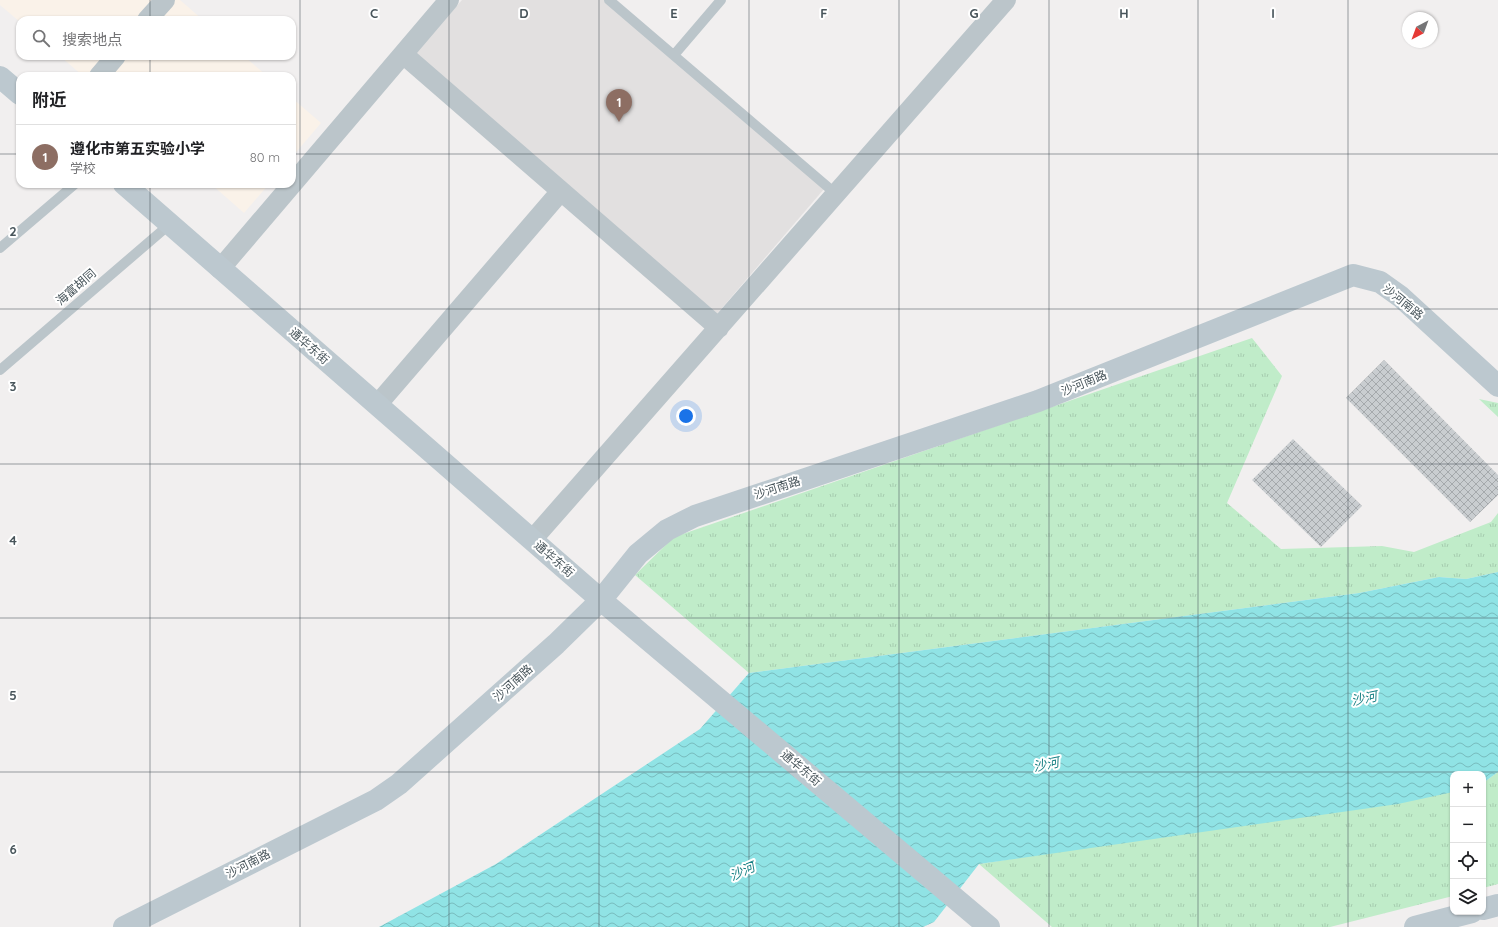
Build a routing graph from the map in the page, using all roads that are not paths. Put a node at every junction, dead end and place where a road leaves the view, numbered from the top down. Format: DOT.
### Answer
graph roads {
  1 [pos="165,0"];
  2 [pos="449,0"];
  3 [pos="609,0"];
  4 [pos="721,0"];
  5 [pos="1006,0"];
  6 [pos="151,16"];
  7 [pos="403,54"];
  8 [pos="674,55"];
  9 [pos="113,60"];
  10 [pos="102,72"];
  11 [pos="0,77"];
  12 [pos="16,91"];
  13 [pos="296,180"];
  14 [pos="70,188"];
  15 [pos="129,188"];
  16 [pos="289,188"];
  17 [pos="561,191"];
  18 [pos="836,194"];
  19 [pos="170,224"];
  20 [pos="0,248"];
  21 [pos="220,269"];
  22 [pos="719,328"];
  23 [pos="0,370"];
  24 [pos="1498,386"];
  25 [pos="378,405"];
  26 [pos="532,540"];
  27 [pos="601,600"];
  28 [pos="1498,905"];
  29 [pos="1486,908"];
  30 [pos="1461,915"];
  31 [pos="124,927"];
  32 [pos="989,927"];
  33 [pos="1415,927"];
  1 -- 6 [label="street"];
  2 -- 7 [label="street"];
  3 -- 8 [label="lane"];
  4 -- 8 [label="lane"];
  5 -- 18 [label="street"];
  7 -- 13 [label="street"];
  7 -- 17 [label="street"];
  8 -- 18 [label="lane"];
  9 -- 10 [label="street"];
  11 -- 12 [label="street"];
  14 -- 20 [label="lane"];
  15 -- 19 [label="street, 通华东街"];
  16 -- 21 [label="street"];
  17 -- 22 [label="street"];
  17 -- 25 [label="street"];
  18 -- 22 [label="street"];
  19 -- 21 [label="street, 通华东街"];
  19 -- 23 [label="lane, 海富胡同"];
  21 -- 25 [label="street, 通华东街"];
  22 -- 26 [label="street"];
  24 -- 27 [label="street, 沙河南路"];
  25 -- 26 [label="street, 通华东街"];
  26 -- 27 [label="street, 通华东街"];
  27 -- 31 [label="street, 沙河南路"];
  27 -- 32 [label="street, 通华东街"];
  28 -- 29 [label="street"];
  30 -- 33 [label="street"];
}
